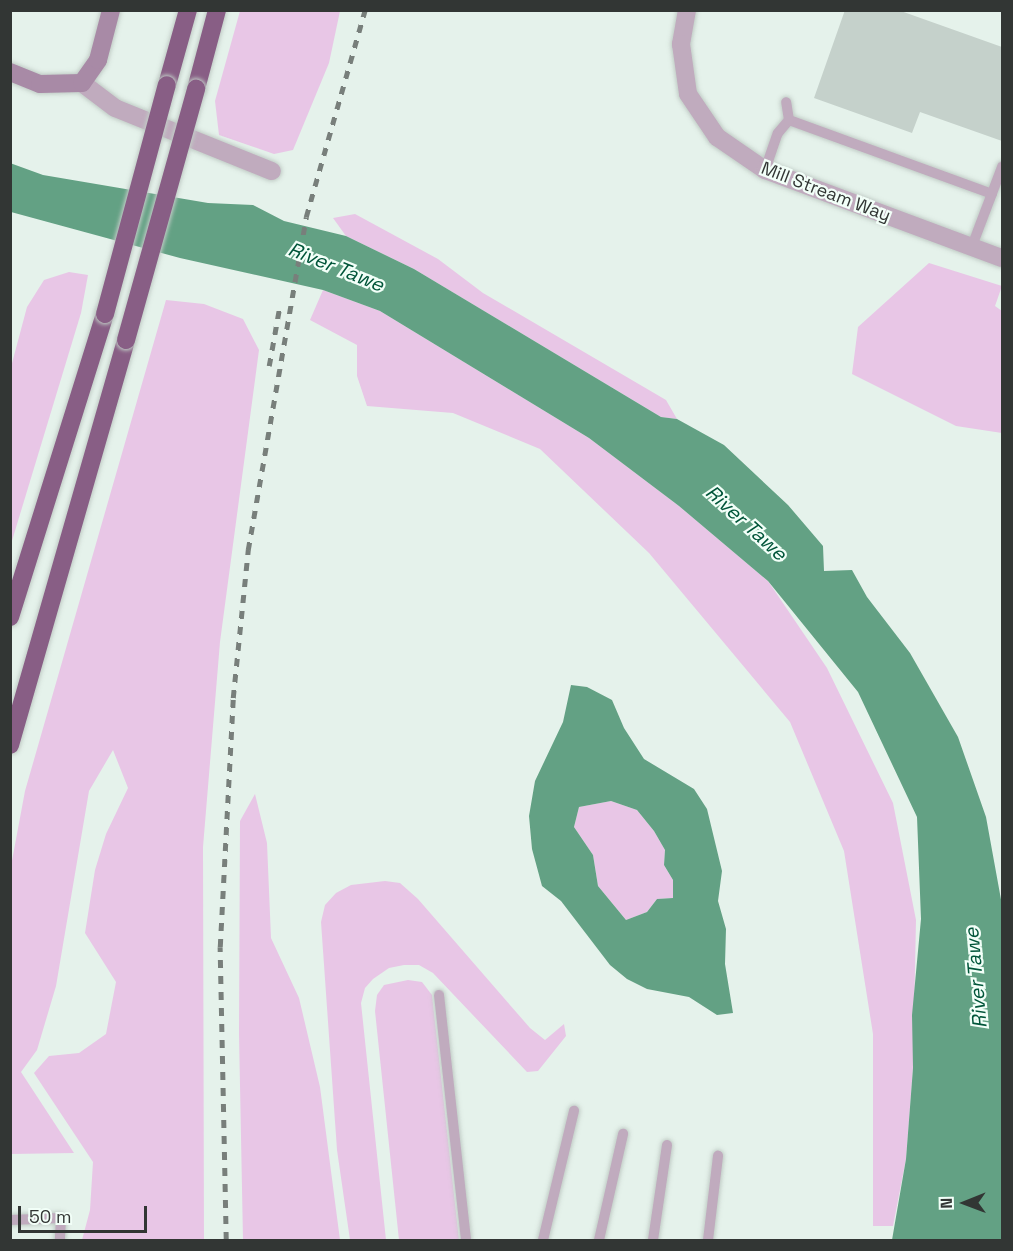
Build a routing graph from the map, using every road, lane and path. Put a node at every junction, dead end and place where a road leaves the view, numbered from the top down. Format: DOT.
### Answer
graph roads {
  1 [pos="111,10"];
  2 [pos="188,10"];
  3 [pos="217,10"];
  4 [pos="687,10"];
  5 [pos="10,72"];
  6 [pos="82,83"];
  7 [pos="786,102"];
  8 [pos="789,120"];
  9 [pos="1002,167"];
  10 [pos="765,170"];
  11 [pos="272,171"];
  12 [pos="992,194"];
  13 [pos="972,246"];
  14 [pos="1002,258"];
  15 [pos="10,617"];
  16 [pos="10,745"];
  17 [pos="439,995"];
  18 [pos="574,1112"];
  19 [pos="623,1134"];
  20 [pos="667,1145"];
  21 [pos="718,1156"];
  22 [pos="10,1220"];
  23 [pos="60,1240"];
  24 [pos="466,1240"];
  25 [pos="543,1240"];
  26 [pos="599,1240"];
  27 [pos="653,1240"];
  28 [pos="708,1240"];
  1 -- 6 [label="street"];
  2 -- 15 [label="highway, bridge"];
  3 -- 16 [label="highway, bridge"];
  4 -- 10 [label="street, Mill Stream Way"];
  5 -- 6 [label="street"];
  6 -- 11 [label="street"];
  7 -- 8 [label="lane"];
  8 -- 10 [label="lane"];
  8 -- 12 [label="lane"];
  9 -- 12 [label="lane"];
  10 -- 13 [label="street, Mill Stream Way"];
  12 -- 13 [label="lane"];
  13 -- 14 [label="street, Mill Stream Way"];
  17 -- 24 [label="lane"];
  18 -- 25 [label="lane"];
  19 -- 26 [label="lane"];
  20 -- 27 [label="lane"];
  21 -- 28 [label="lane"];
  22 -- 23 [label="lane"];
}
